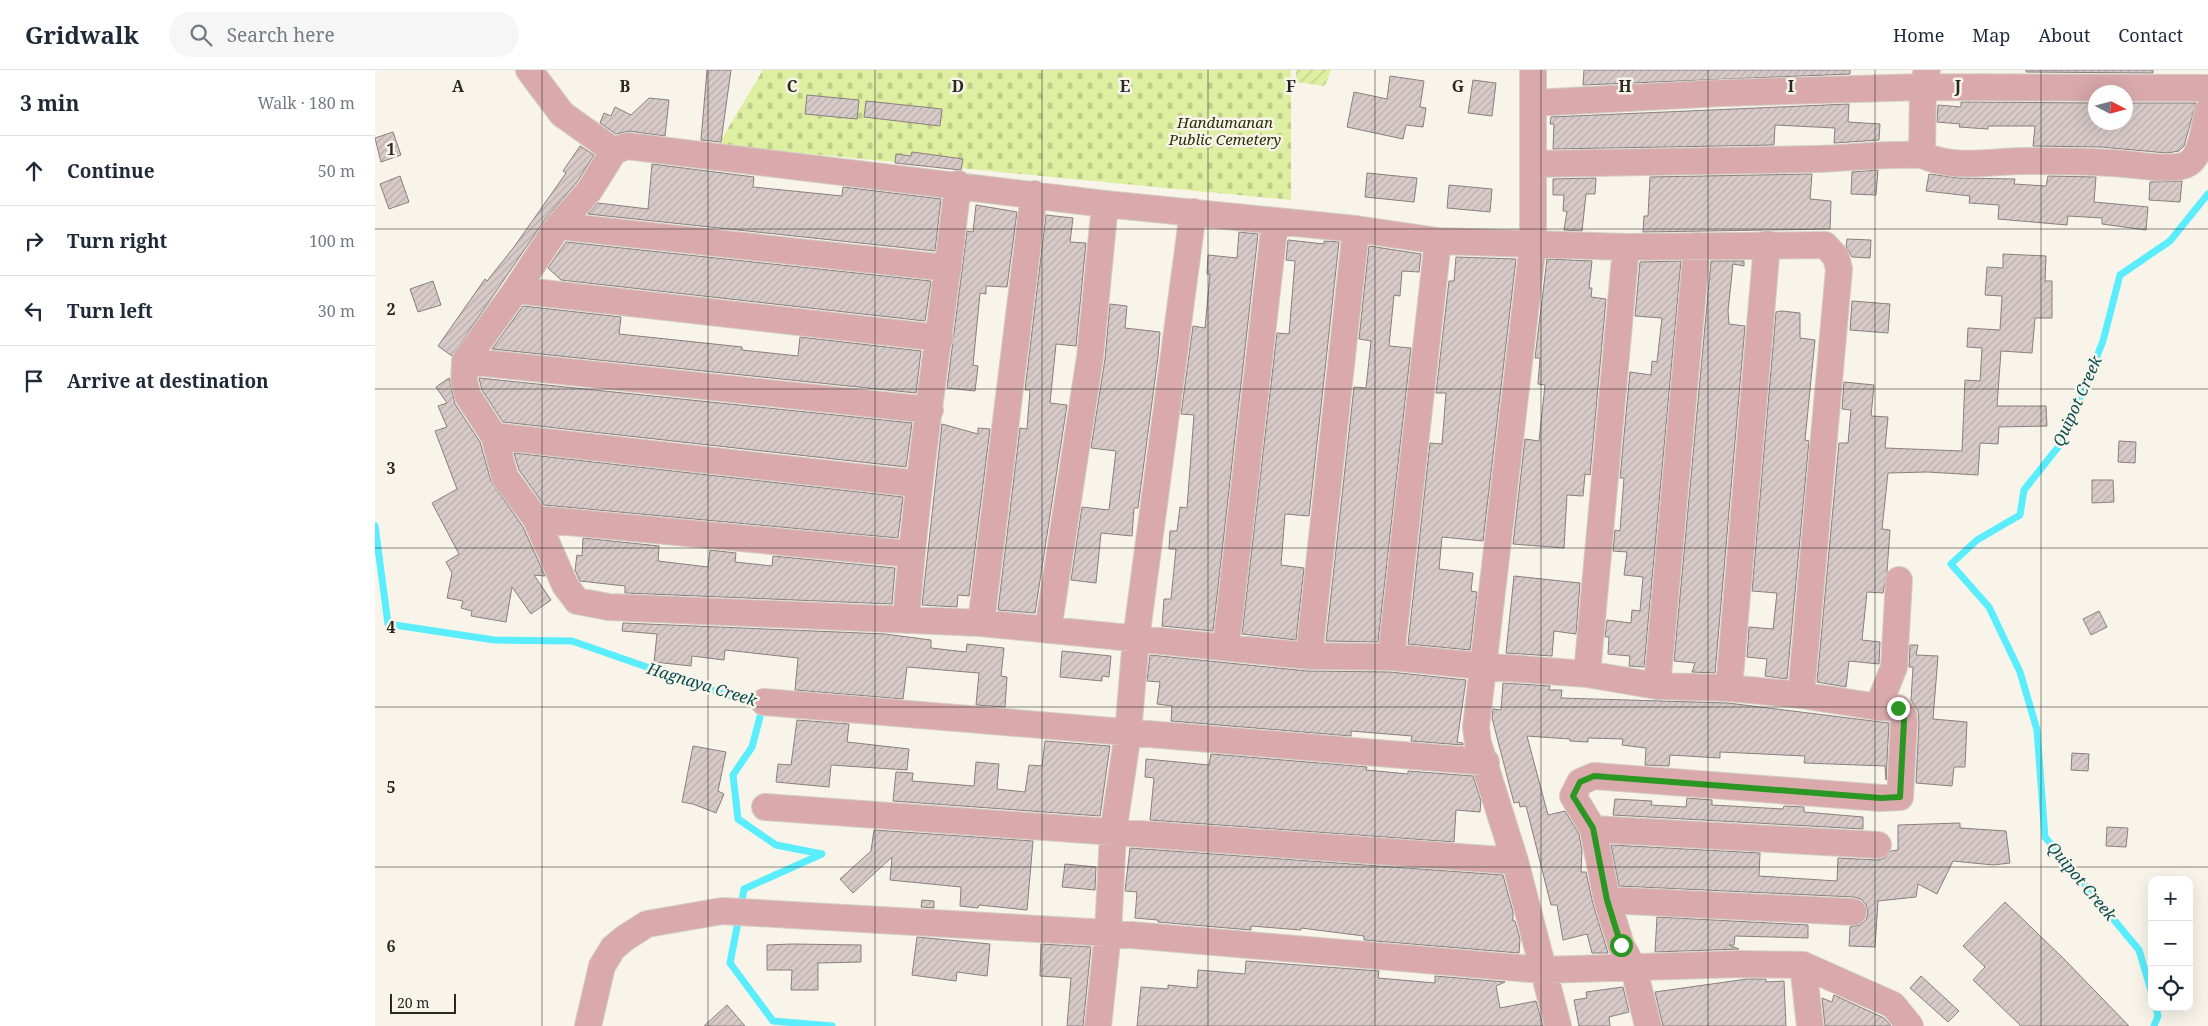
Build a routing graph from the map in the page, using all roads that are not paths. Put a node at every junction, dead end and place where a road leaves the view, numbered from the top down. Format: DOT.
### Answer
graph roads {
  1 [pos="529,70"];
  2 [pos="1533,70"];
  3 [pos="1925,79"];
  4 [pos="2208,88"];
  5 [pos="1533,102"];
  6 [pos="2208,111"];
  7 [pos="614,151"];
  8 [pos="1922,155"];
  9 [pos="1533,164"];
  10 [pos="958,184"];
  11 [pos="1034,194"];
  12 [pos="1105,204"];
  13 [pos="1193,212"];
  14 [pos="1275,221"];
  15 [pos="558,226"];
  16 [pos="1356,228"];
  17 [pos="1438,241"];
  18 [pos="1533,244"];
  19 [pos="1767,244"];
  20 [pos="1697,246"];
  21 [pos="1626,247"];
  22 [pos="948,268"];
  23 [pos="516,290"];
  24 [pos="940,338"];
  25 [pos="465,361"];
  26 [pos="930,410"];
  27 [pos="494,436"];
  28 [pos="919,484"];
  29 [pos="536,519"];
  30 [pos="911,554"];
  31 [pos="1899,580"];
  32 [pos="906,620"];
  33 [pos="981,622"];
  34 [pos="1048,630"];
  35 [pos="1136,639"];
  36 [pos="1226,646"];
  37 [pos="1309,656"];
  38 [pos="1391,657"];
  39 [pos="1481,666"];
  40 [pos="1587,674"];
  41 [pos="1657,686"];
  42 [pos="1729,688"];
  43 [pos="1801,695"];
  44 [pos="764,702"];
  45 [pos="1878,707"];
  46 [pos="1128,733"];
  47 [pos="1486,762"];
  48 [pos="765,807"];
  49 [pos="1593,828"];
  50 [pos="1113,833"];
  51 [pos="1878,845"];
  52 [pos="1515,861"];
  53 [pos="1607,900"];
  54 [pos="1853,912"];
  55 [pos="1108,933"];
  56 [pos="1803,965"];
  57 [pos="1634,969"];
  58 [pos="1542,970"];
  59 [pos="588,1026"];
  60 [pos="1098,1026"];
  61 [pos="1557,1026"];
  62 [pos="1649,1026"];
  63 [pos="1810,1026"];
  64 [pos="1910,1026"];
  1 -- 7 [label="street"];
  2 -- 5 [label="street"];
  3 -- 4 [label="street"];
  3 -- 5 [label="street"];
  3 -- 8 [label="street"];
  5 -- 9 [label="street"];
  6 -- 8 [label="street"];
  7 -- 10 [label="street"];
  7 -- 15 [label="street"];
  8 -- 9 [label="street"];
  9 -- 18 [label="street"];
  10 -- 11 [label="street"];
  10 -- 22 [label="street"];
  11 -- 12 [label="street"];
  11 -- 33 [label="street"];
  12 -- 13 [label="street"];
  12 -- 34 [label="street"];
  13 -- 14 [label="street"];
  13 -- 35 [label="street"];
  14 -- 16 [label="street"];
  14 -- 36 [label="street"];
  15 -- 22 [label="street"];
  15 -- 23 [label="street"];
  16 -- 17 [label="street"];
  16 -- 37 [label="street"];
  17 -- 18 [label="street"];
  17 -- 38 [label="street"];
  18 -- 21 [label="street"];
  18 -- 39 [label="street"];
  19 -- 20 [label="street"];
  19 -- 42 [label="street"];
  19 -- 43 [label="street"];
  20 -- 21 [label="street"];
  20 -- 41 [label="street"];
  21 -- 40 [label="street"];
  22 -- 24 [label="street"];
  23 -- 24 [label="street"];
  23 -- 25 [label="street"];
  24 -- 26 [label="street"];
  25 -- 26 [label="street"];
  25 -- 27 [label="street"];
  26 -- 28 [label="street"];
  27 -- 28 [label="street"];
  27 -- 29 [label="street"];
  28 -- 30 [label="street"];
  29 -- 30 [label="street"];
  29 -- 32 [label="street"];
  30 -- 32 [label="street"];
  31 -- 45 [label="street"];
  32 -- 33 [label="street"];
  33 -- 34 [label="street"];
  34 -- 35 [label="street"];
  35 -- 36 [label="street"];
  35 -- 46 [label="street"];
  36 -- 37 [label="street"];
  37 -- 38 [label="street"];
  38 -- 39 [label="street"];
  39 -- 40 [label="street"];
  39 -- 47 [label="street"];
  40 -- 41 [label="street"];
  41 -- 42 [label="street"];
  42 -- 43 [label="street"];
  43 -- 45 [label="street"];
  44 -- 46 [label="street"];
  45 -- 49 [label="street"];
  46 -- 47 [label="street"];
  46 -- 50 [label="street"];
  47 -- 52 [label="street"];
  48 -- 50 [label="street"];
  49 -- 51 [label="street"];
  49 -- 53 [label="street"];
  50 -- 52 [label="street"];
  50 -- 55 [label="street"];
  52 -- 58 [label="street"];
  53 -- 54 [label="street"];
  53 -- 57 [label="street"];
  55 -- 58 [label="street"];
  55 -- 59 [label="street"];
  55 -- 60 [label="street"];
  56 -- 57 [label="street"];
  56 -- 63 [label="street"];
  56 -- 64 [label="street"];
  57 -- 58 [label="street"];
  57 -- 62 [label="street"];
  58 -- 61 [label="street"];
}
